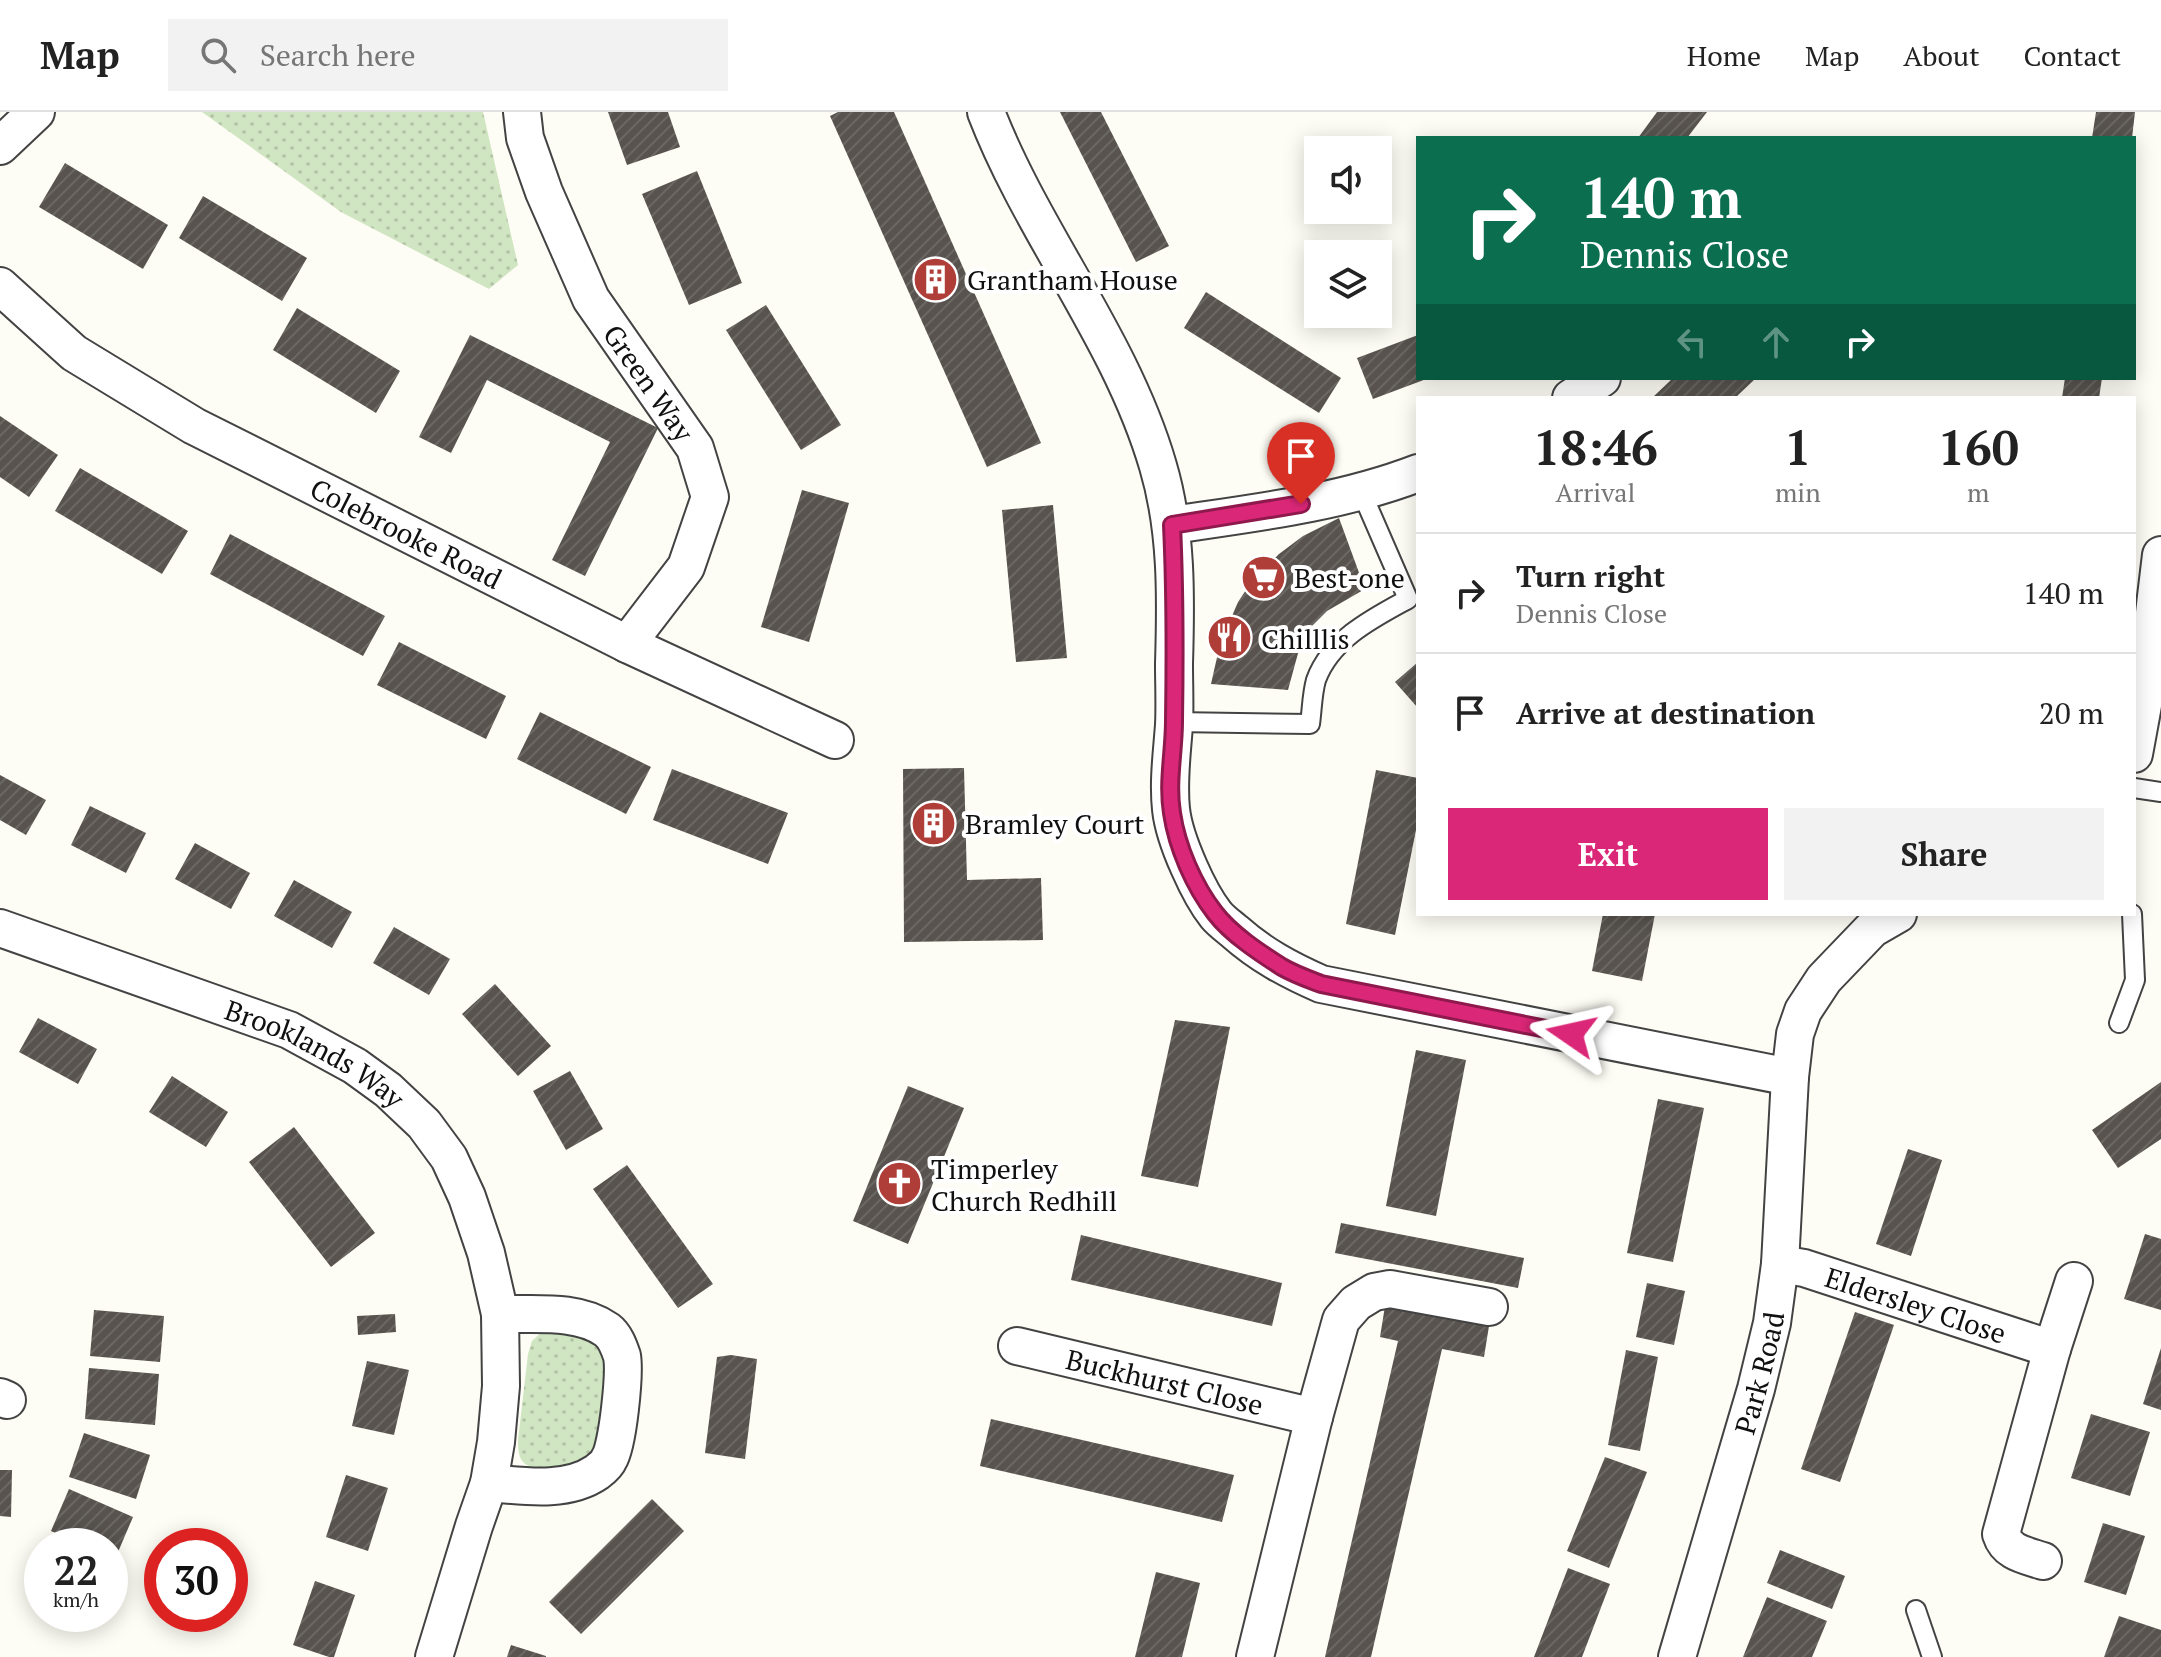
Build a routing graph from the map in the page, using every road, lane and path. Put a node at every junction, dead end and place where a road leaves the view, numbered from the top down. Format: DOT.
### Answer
graph roads {
  1 [pos="36,112"];
  2 [pos="522,112"];
  3 [pos="986,112"];
  4 [pos="0,146"];
  5 [pos="0,286"];
  6 [pos="1599,380"];
  7 [pos="1574,396"];
  8 [pos="1416,474"];
  9 [pos="1361,491"];
  10 [pos="1172,525"];
  11 [pos="2161,555"];
  12 [pos="627,644"];
  13 [pos="1174,722"];
  14 [pos="835,740"];
  15 [pos="2136,743"];
  16 [pos="2136,788"];
  17 [pos="2161,792"];
  18 [pos="1895,916"];
  19 [pos="2132,916"];
  20 [pos="0,928"];
  21 [pos="2119,1023"];
  22 [pos="1790,1077"];
  23 [pos="1780,1264"];
  24 [pos="2074,1281"];
  25 [pos="1489,1307"];
  26 [pos="500,1314"];
  27 [pos="1017,1346"];
  28 [pos="2052,1349"];
  29 [pos="1314,1417"];
  30 [pos="489,1483"];
  31 [pos="2043,1561"];
  32 [pos="1916,1610"];
  33 [pos="434,1657"];
  34 [pos="1255,1657"];
  35 [pos="1677,1657"];
  36 [pos="1932,1657"];
  1 -- 4 [label="street"];
  2 -- 12 [label="street, Green Way"];
  3 -- 10 [label="street"];
  5 -- 12 [label="street, Colebrooke Road"];
  6 -- 7 [label="street"];
  8 -- 9 [label="street"];
  9 -- 10 [label="street"];
  9 -- 13 [label="lane"];
  10 -- 13 [label="street"];
  11 -- 15 [label="street"];
  12 -- 14 [label="street, Colebrooke Road"];
  13 -- 22 [label="street"];
  16 -- 17 [label="lane"];
  18 -- 22 [label="street, Park Road"];
  19 -- 21 [label="lane"];
  20 -- 26 [label="street, Brooklands Way"];
  22 -- 23 [label="street, Park Road"];
  23 -- 28 [label="street, Eldersley Close"];
  23 -- 35 [label="street, Park Road"];
  24 -- 28 [label="street"];
  25 -- 29 [label="street"];
  26 -- 30 [label="street, Brooklands Way"];
  26 -- 30 [label="street"];
  27 -- 29 [label="street, Buckhurst Close"];
  28 -- 31 [label="street"];
  29 -- 34 [label="street"];
  30 -- 33 [label="street, Brooklands Way"];
  32 -- 36 [label="lane"];
}
